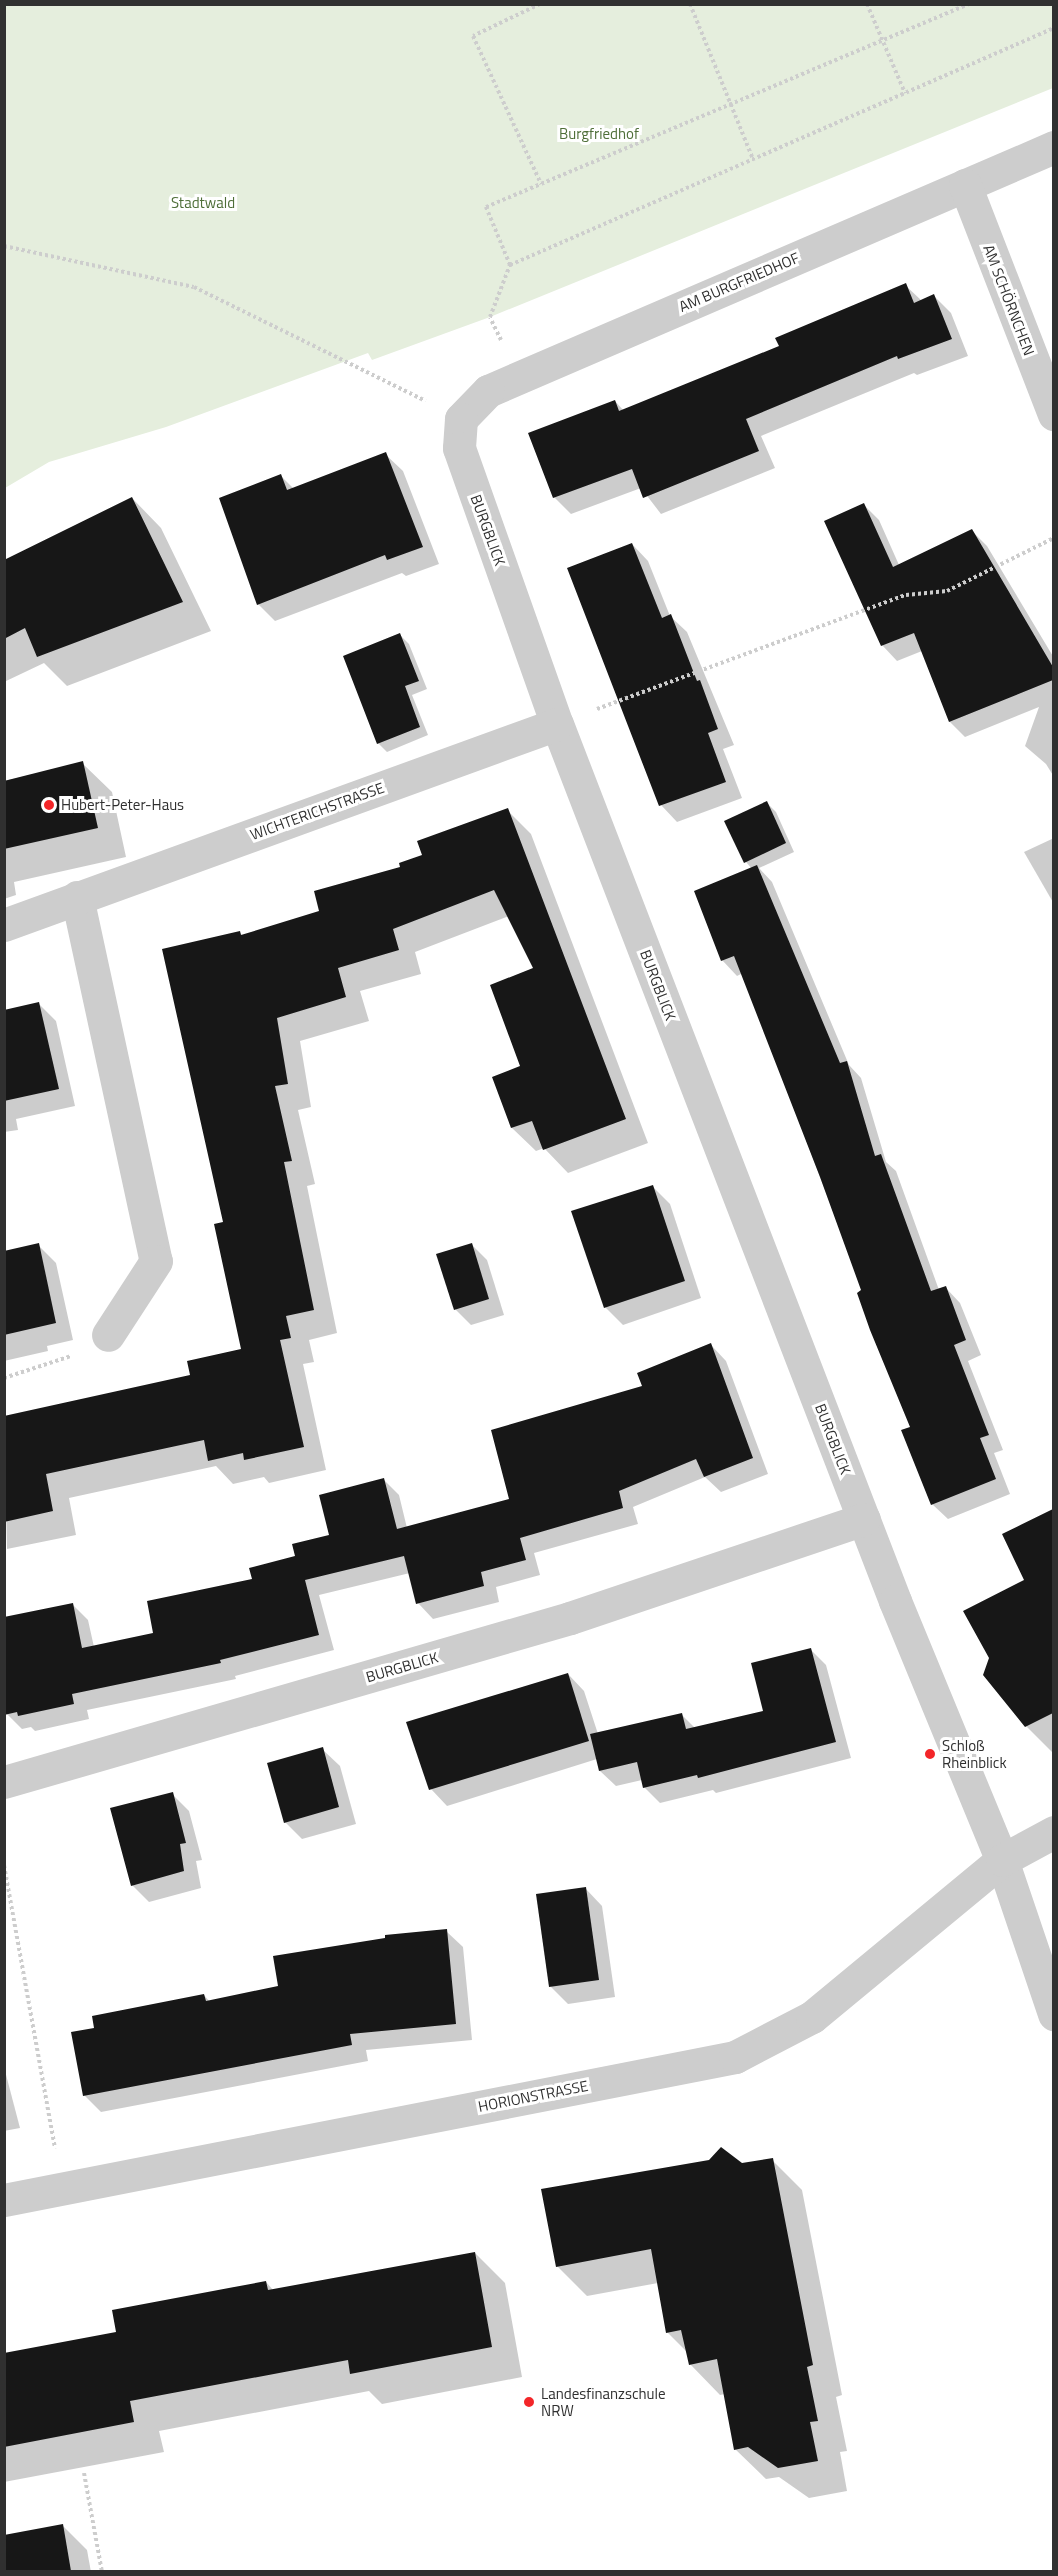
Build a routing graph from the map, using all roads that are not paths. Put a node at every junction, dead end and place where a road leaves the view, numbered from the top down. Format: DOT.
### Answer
graph roads {
  1 [pos="1053,147"];
  2 [pos="965,185"];
  3 [pos="1053,414"];
  4 [pos="460,434"];
  5 [pos="557,724"];
  6 [pos="77,897"];
  7 [pos="4,925"];
  8 [pos="108,1335"];
  9 [pos="864,1520"];
  10 [pos="4,1782"];
  11 [pos="1053,1832"];
  12 [pos="1002,1860"];
  13 [pos="1053,2014"];
  14 [pos="4,2200"];
  1 -- 2 [label="street, AM BURGFRIEDHOF"];
  2 -- 3 [label="street, AM SCHÖRNCHEN"];
  2 -- 4 [label="street, AM BURGFRIEDHOF"];
  4 -- 5 [label="street, BURGBLICK"];
  5 -- 6 [label="street, WICHTERICHSTRASSE"];
  5 -- 9 [label="street, BURGBLICK"];
  6 -- 7 [label="street, WICHTERICHSTRASSE"];
  6 -- 8 [label="street"];
  9 -- 10 [label="street, BURGBLICK"];
  9 -- 12 [label="street, BURGBLICK"];
  11 -- 12 [label="street, HORIONSTRASSE"];
  12 -- 13 [label="street, BURGBLICK"];
  12 -- 14 [label="street, HORIONSTRASSE"];
}
